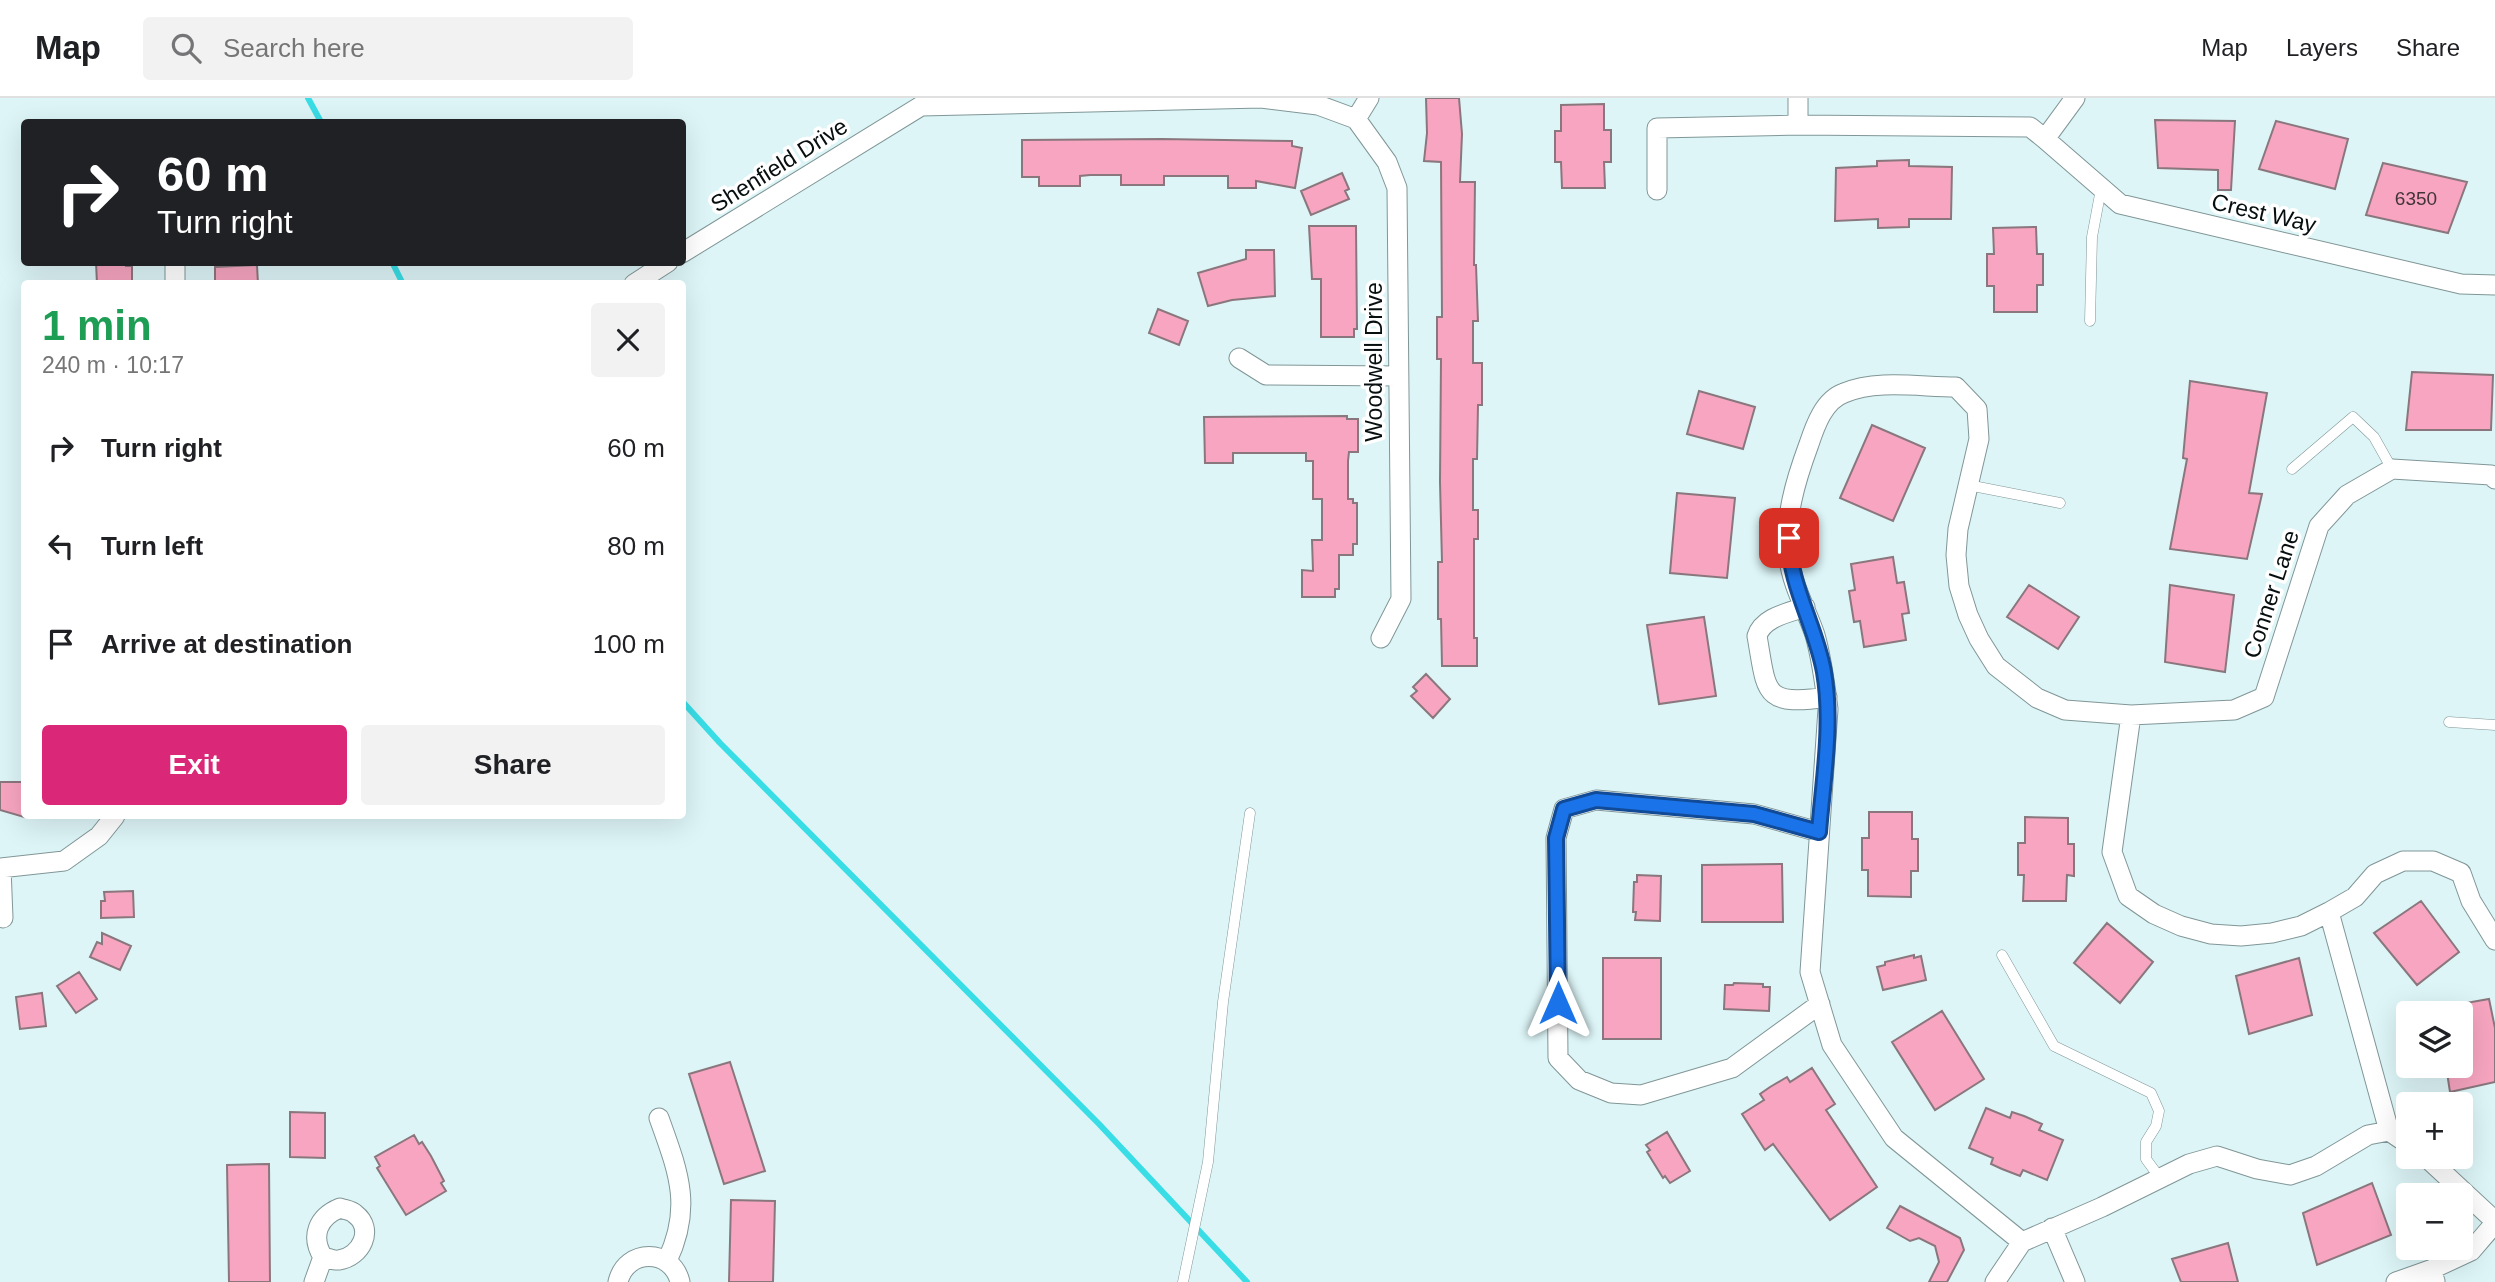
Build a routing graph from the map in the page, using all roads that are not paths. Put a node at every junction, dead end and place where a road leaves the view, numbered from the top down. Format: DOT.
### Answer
graph roads {
  1 [pos="1369,98"];
  2 [pos="1798,98"];
  3 [pos="2074,98"];
  4 [pos="1356,120"];
  5 [pos="1798,125"];
  6 [pos="2045,139"];
  7 [pos="2101,188"];
  8 [pos="1657,190"];
  9 [pos="686,251"];
  10 [pos="662,266"];
  11 [pos="640,280"];
  12 [pos="2495,285"];
  13 [pos="2090,321"];
  14 [pos="1238,358"];
  15 [pos="1399,376"];
  16 [pos="2292,468"];
  17 [pos="2392,469"];
  18 [pos="2495,479"];
  19 [pos="1968,485"];
  20 [pos="2060,503"];
  21 [pos="1805,607"];
  22 [pos="1381,638"];
  23 [pos="1826,697"];
  24 [pos="2131,715"];
  25 [pos="2449,722"];
  26 [pos="2495,725"];
  27 [pos="1250,813"];
  28 [pos="113,819"];
  29 [pos="1819,832"];
  30 [pos="0,868"];
  31 [pos="2329,912"];
  32 [pos="3,918"];
  33 [pos="2495,940"];
  34 [pos="2002,956"];
  35 [pos="1820,1004"];
  36 [pos="659,1118"];
  37 [pos="2389,1131"];
  38 [pos="2396,1136"];
  39 [pos="2439,1169"];
  40 [pos="2161,1178"];
  41 [pos="2495,1222"];
  42 [pos="2052,1228"];
  43 [pos="2022,1242"];
  44 [pos="323,1257"];
  45 [pos="667,1261"];
  46 [pos="2433,1276"];
  47 [pos="314,1282"];
  48 [pos="618,1282"];
  49 [pos="680,1282"];
  50 [pos="1183,1282"];
  51 [pos="1995,1282"];
  52 [pos="2076,1282"];
  53 [pos="2396,1282"];
  1 -- 4 [label="street"];
  2 -- 5 [label="street"];
  3 -- 6 [label="street"];
  4 -- 9 [label="street, Shenfield Drive"];
  4 -- 15 [label="street, Woodwell Drive"];
  5 -- 6 [label="street, Crest Way"];
  5 -- 8 [label="street, Crest Way"];
  6 -- 7 [label="street, Crest Way"];
  7 -- 12 [label="street, Crest Way"];
  7 -- 13 [label="lane"];
  10 -- 11 [label="street"];
  14 -- 15 [label="street"];
  15 -- 22 [label="street, Woodwell Drive"];
  16 -- 17 [label="lane"];
  17 -- 18 [label="street"];
  17 -- 24 [label="street, Conner Lane"];
  19 -- 20 [label="lane"];
  19 -- 21 [label="street, Conner Lane"];
  19 -- 24 [label="street, Conner Lane"];
  21 -- 23 [label="street, Conner Lane"];
  21 -- 23 [label="street"];
  23 -- 29 [label="street, Conner Lane"];
  24 -- 31 [label="street"];
  25 -- 26 [label="lane"];
  27 -- 50 [label="lane"];
  28 -- 30 [label="street"];
  29 -- 35 [label="street, Conner Lane"];
  29 -- 35 [label="street"];
  30 -- 32 [label="street"];
  31 -- 33 [label="street"];
  31 -- 37 [label="street"];
  34 -- 40 [label="lane"];
  35 -- 43 [label="street, Conner Lane"];
  36 -- 45 [label="street"];
  37 -- 38 [label="street"];
  37 -- 40 [label="street"];
  39 -- 41 [label="street"];
  40 -- 42 [label="street"];
  41 -- 46 [label="street"];
  42 -- 43 [label="street"];
  42 -- 52 [label="street"];
  43 -- 51 [label="street"];
  44 -- 47 [label="street"];
  45 -- 48 [label="street"];
  45 -- 49 [label="street"];
  46 -- 53 [label="street"];
}
